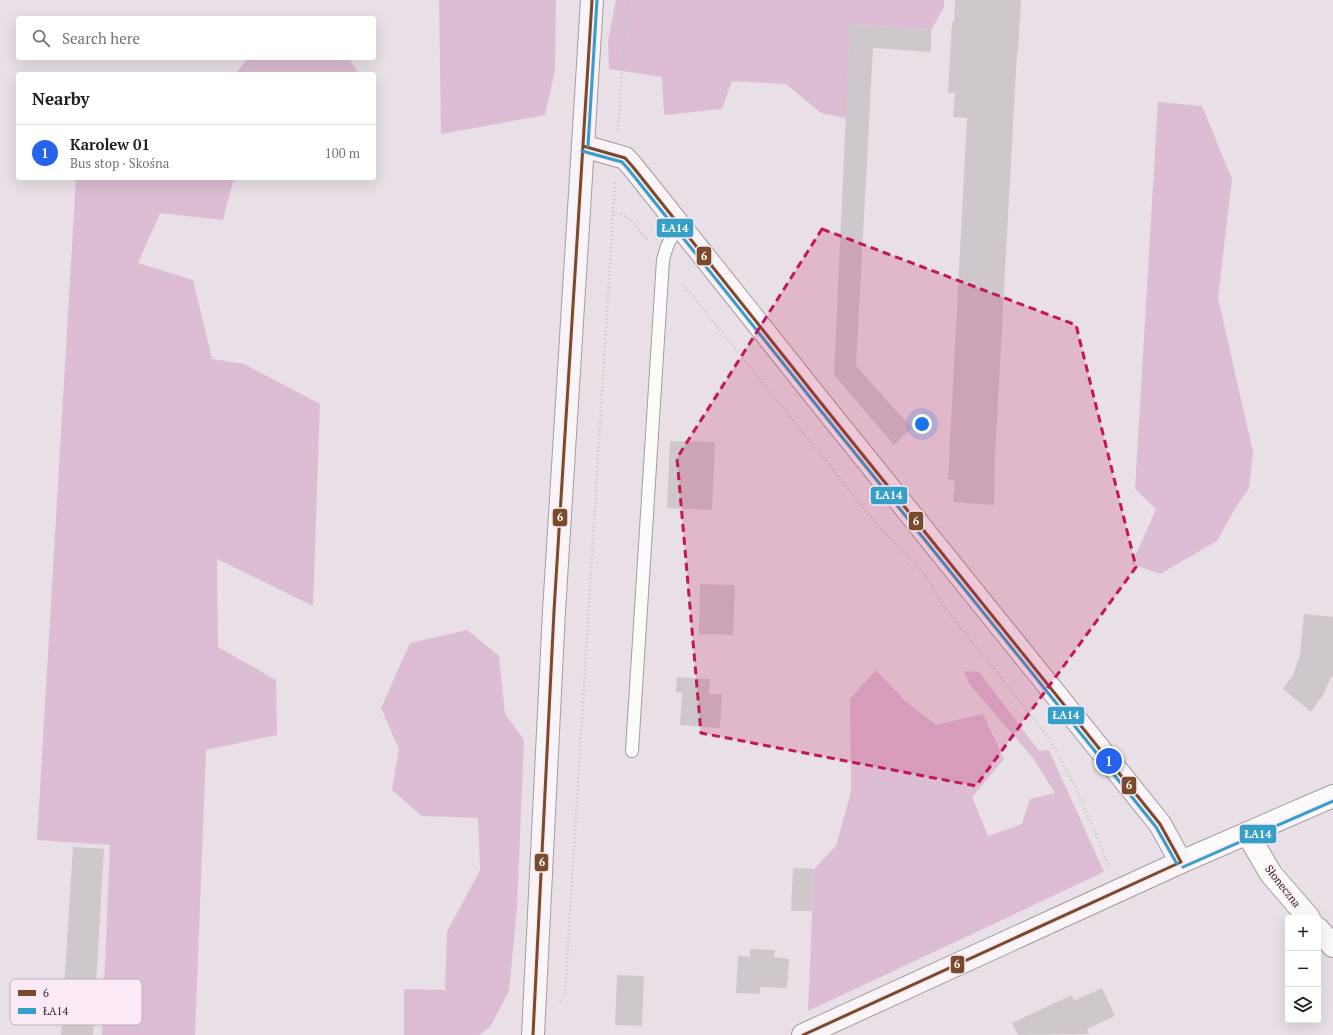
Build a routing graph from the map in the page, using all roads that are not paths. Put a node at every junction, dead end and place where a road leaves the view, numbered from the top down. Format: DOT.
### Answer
graph roads {
  1 [pos="592,0"];
  2 [pos="583,146"];
  3 [pos="679,224"];
  4 [pos="632,751"];
  5 [pos="1333,796"];
  6 [pos="1247,833"];
  7 [pos="1181,862"];
  8 [pos="1306,915"];
  9 [pos="1321,932"];
  10 [pos="1333,946"];
  11 [pos="534,1026"];
  12 [pos="803,1035"];
  1 -- 2 [label="street"];
  2 -- 3 [label="street"];
  2 -- 11 [label="street"];
  3 -- 4 [label="lane"];
  3 -- 7 [label="street"];
  5 -- 6 [label="street"];
  6 -- 7 [label="street"];
  6 -- 8 [label="street, Słoneczna"];
  7 -- 12 [label="street"];
  9 -- 10 [label="street"];
}
